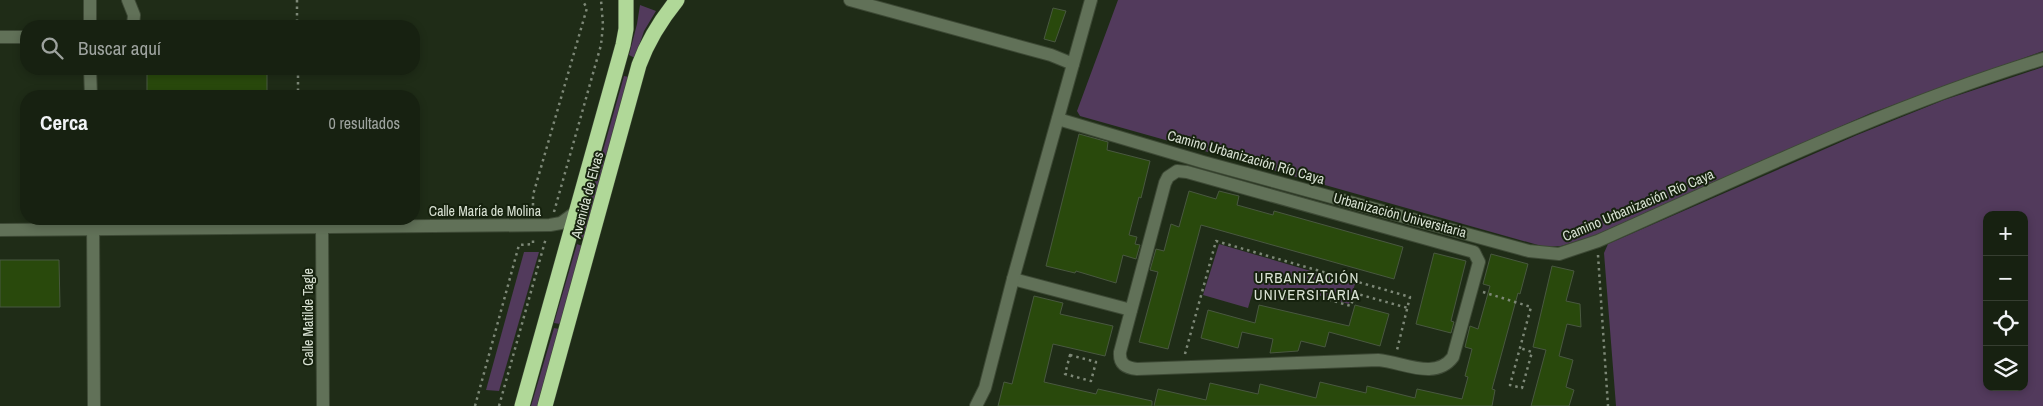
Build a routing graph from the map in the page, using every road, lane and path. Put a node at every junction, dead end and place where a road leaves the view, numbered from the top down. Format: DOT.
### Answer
graph roads {
  1 [pos="90,0"];
  2 [pos="128,0"];
  3 [pos="297,0"];
  4 [pos="582,0"];
  5 [pos="601,0"];
  6 [pos="626,0"];
  7 [pos="677,0"];
  8 [pos="850,0"];
  9 [pos="1091,0"];
  10 [pos="90,20"];
  11 [pos="134,20"];
  12 [pos="297,20"];
  13 [pos="0,37"];
  14 [pos="20,37"];
  15 [pos="2043,59"];
  16 [pos="1073,64"];
  17 [pos="90,75"];
  18 [pos="98,75"];
  19 [pos="298,75"];
  20 [pos="91,90"];
  21 [pos="298,90"];
  22 [pos="1058,119"];
  23 [pos="576,212"];
  24 [pos="78,225"];
  25 [pos="93,225"];
  26 [pos="169,225"];
  27 [pos="533,225"];
  28 [pos="550,225"];
  29 [pos="322,227"];
  30 [pos="0,230"];
  31 [pos="1598,241"];
  32 [pos="1013,279"];
  33 [pos="1358,281"];
  34 [pos="1472,288"];
  35 [pos="1354,293"];
  36 [pos="1296,298"];
  37 [pos="1408,308"];
  38 [pos="1131,310"];
  39 [pos="1520,348"];
  40 [pos="1096,362"];
  41 [pos="1394,362"];
  42 [pos="1181,367"];
  43 [pos="94,406"];
  44 [pos="323,406"];
  45 [pos="475,406"];
  46 [pos="499,406"];
  47 [pos="522,406"];
  48 [pos="545,406"];
  49 [pos="976,406"];
  50 [pos="1608,406"];
  1 -- 10 [label="street"];
  2 -- 11 [label="street"];
  3 -- 12 [label="path"];
  4 -- 27 [label="path"];
  5 -- 28 [label="path"];
  6 -- 23 [label="highway, Avenida de Elvas"];
  7 -- 48 [label="highway, Avenida de Elvas"];
  8 -- 16 [label="street"];
  9 -- 16 [label="street"];
  13 -- 14 [label="street"];
  15 -- 31 [label="street, Camino Urbanización Río Caya"];
  16 -- 22 [label="street"];
  17 -- 20 [label="street"];
  18 -- 20 [label="street"];
  19 -- 21 [label="path"];
  22 -- 31 [label="street, Camino Urbanización Río Caya"];
  22 -- 32 [label="street"];
  23 -- 28 [label="street"];
  23 -- 47 [label="highway, Avenida de Elvas"];
  24 -- 30 [label="street, Calle María de Molina"];
  25 -- 43 [label="street"];
  26 -- 29 [label="street, Calle María de Molina"];
  27 -- 28 [label="street, Calle María de Molina"];
  27 -- 29 [label="street, Calle María de Molina"];
  27 -- 45 [label="path"];
  28 -- 46 [label="path"];
  29 -- 44 [label="street, Calle Matilde Tagle"];
  31 -- 50 [label="path"];
  32 -- 38 [label="street"];
  32 -- 49 [label="street"];
  33 -- 35 [label="path"];
  33 -- 37 [label="path"];
  33 -- 42 [label="path"];
  34 -- 38 [label="street, Urbanización Universitaria"];
  34 -- 39 [label="path"];
  34 -- 41 [label="street, Urbanización Universitaria"];
  35 -- 36 [label="path"];
  35 -- 37 [label="path"];
  37 -- 41 [label="path"];
  38 -- 42 [label="street, Urbanización Universitaria"];
  39 -- 39 [label="path"];
  40 -- 40 [label="path"];
  41 -- 42 [label="street, Urbanización Universitaria"];
}
